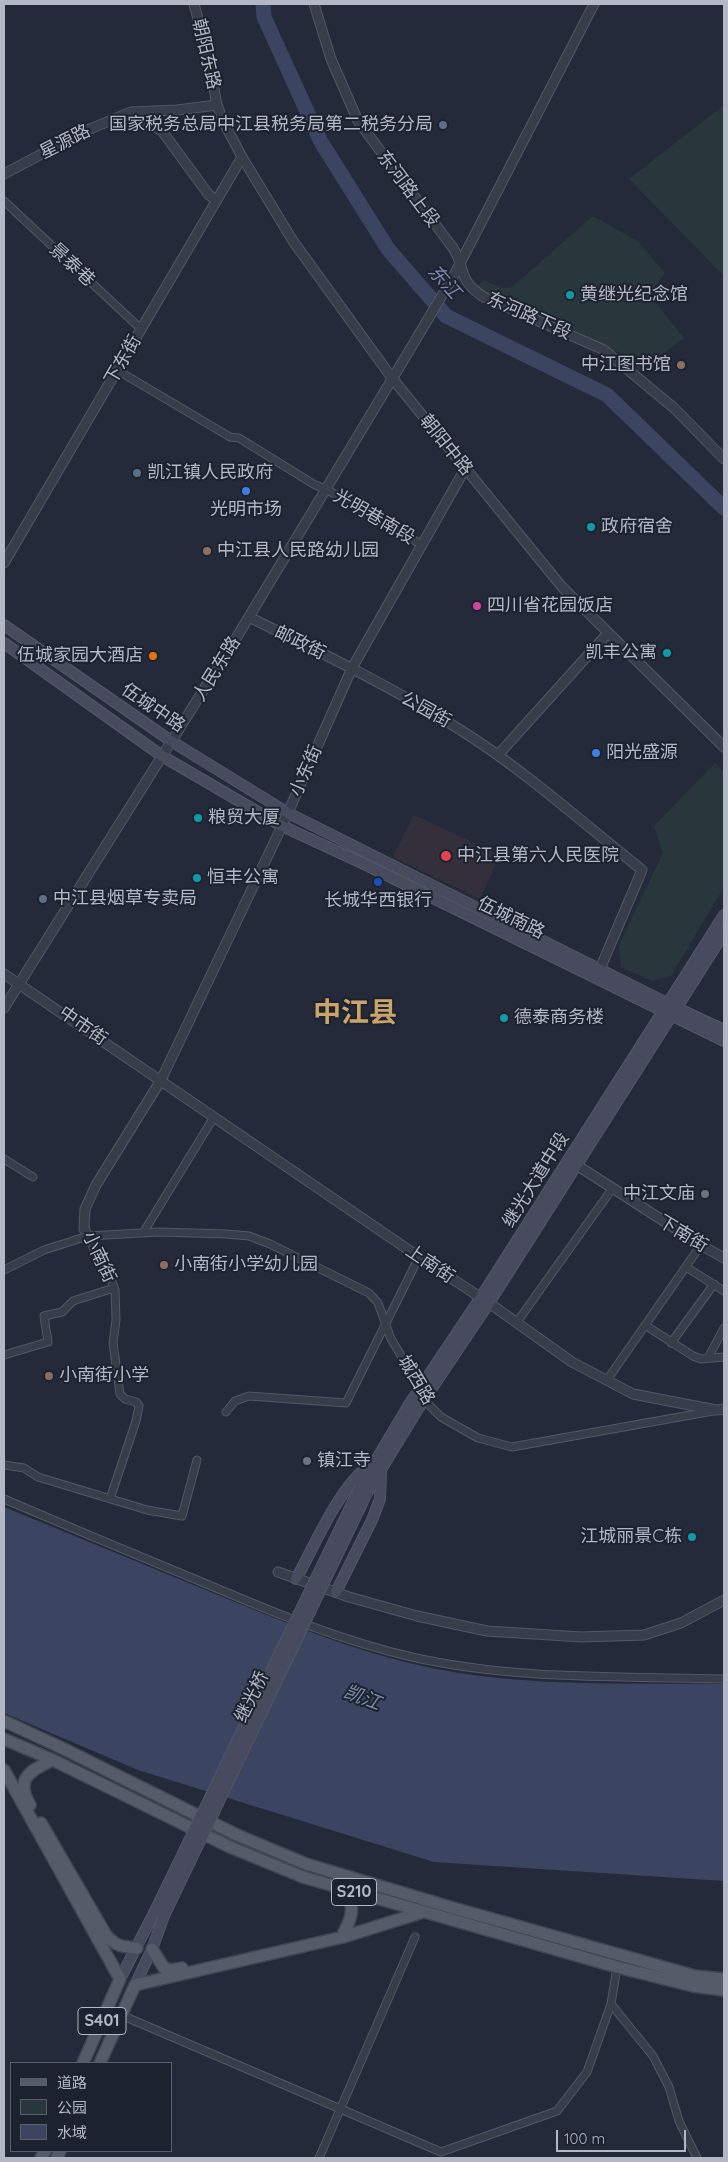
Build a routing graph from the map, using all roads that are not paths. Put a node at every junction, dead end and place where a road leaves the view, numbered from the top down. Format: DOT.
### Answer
graph roads {
  1 [pos="194,4"];
  2 [pos="314,4"];
  3 [pos="594,4"];
  4 [pos="218,105"];
  5 [pos="131,112"];
  6 [pos="242,157"];
  7 [pos="4,174"];
  8 [pos="216,200"];
  9 [pos="4,201"];
  10 [pos="461,261"];
  11 [pos="141,329"];
  12 [pos="117,370"];
  13 [pos="392,378"];
  14 [pos="724,459"];
  15 [pos="465,469"];
  16 [pos="326,489"];
  17 [pos="422,545"];
  18 [pos="4,564"];
  19 [pos="249,617"];
  20 [pos="4,625"];
  21 [pos="608,633"];
  22 [pos="4,643"];
  23 [pos="352,668"];
  24 [pos="171,741"];
  25 [pos="724,747"];
  26 [pos="498,755"];
  27 [pos="162,756"];
  28 [pos="288,813"];
  29 [pos="282,826"];
  30 [pos="724,915"];
  31 [pos="724,933"];
  32 [pos="598,973"];
  33 [pos="4,974"];
  34 [pos="20,983"];
  35 [pos="4,1008"];
  36 [pos="670,1010"];
  37 [pos="724,1030"];
  38 [pos="724,1041"];
  39 [pos="161,1080"];
  40 [pos="214,1117"];
  41 [pos="4,1159"];
  42 [pos="572,1162"];
  43 [pos="33,1177"];
  44 [pos="612,1189"];
  45 [pos="143,1233"];
  46 [pos="88,1236"];
  47 [pos="701,1246"];
  48 [pos="419,1257"];
  49 [pos="724,1258"];
  50 [pos="686,1266"];
  51 [pos="4,1270"];
  52 [pos="714,1284"];
  53 [pos="114,1288"];
  54 [pos="724,1291"];
  55 [pos="485,1300"];
  56 [pos="385,1322"];
  57 [pos="517,1322"];
  58 [pos="645,1325"];
  59 [pos="724,1328"];
  60 [pos="672,1343"];
  61 [pos="4,1355"];
  62 [pos="724,1357"];
  63 [pos="708,1358"];
  64 [pos="606,1380"];
  65 [pos="420,1389"];
  66 [pos="425,1399"];
  67 [pos="720,1410"];
  68 [pos="226,1412"];
  69 [pos="197,1460"];
  70 [pos="4,1465"];
  71 [pos="377,1465"];
  72 [pos="110,1498"];
  73 [pos="4,1499"];
  74 [pos="278,1572"];
  75 [pos="296,1579"];
  76 [pos="336,1592"];
  77 [pos="723,1604"];
  78 [pos="724,1679"];
  79 [pos="4,1721"];
  80 [pos="4,1739"];
  81 [pos="53,1760"];
  82 [pos="4,1770"];
  83 [pos="344,1889"];
  84 [pos="417,1897"];
  85 [pos="429,1900"];
  86 [pos="412,1909"];
  87 [pos="425,1912"];
  88 [pos="160,1914"];
  89 [pos="344,1932"];
  90 [pos="415,1937"];
  91 [pos="137,1948"];
  92 [pos="152,1949"];
  93 [pos="617,1966"];
  94 [pos="120,1979"];
  95 [pos="724,1979"];
  96 [pos="135,1985"];
  97 [pos="724,1990"];
  98 [pos="611,2004"];
  99 [pos="121,2015"];
  100 [pos="83,2062"];
  101 [pos="100,2062"];
  102 [pos="339,2109"];
  103 [pos="319,2158"];
  104 [pos="697,2158"];
  1 -- 4 [label="street, 朝阳东路"];
  2 -- 10 [label="street, 东河路上段"];
  3 -- 10 [label="street, 人民东路"];
  4 -- 5 [label="street, 星源路"];
  4 -- 6 [label="street, 朝阳中路"];
  5 -- 7 [label="street, 星源路"];
  5 -- 8 [label="street"];
  6 -- 8 [label="street, 下东街"];
  6 -- 13 [label="street, 朝阳中路"];
  8 -- 11 [label="street, 下东街"];
  9 -- 11 [label="street, 景泰巷"];
  10 -- 13 [label="street, 人民东路"];
  10 -- 14 [label="street, 东河路下段"];
  11 -- 12 [label="street, 下东街"];
  12 -- 16 [label="street, 光明巷南段"];
  12 -- 18 [label="street, 下东街"];
  13 -- 15 [label="street, 朝阳中路"];
  13 -- 16 [label="street, 人民东路"];
  15 -- 17 [label="street, 小东街"];
  15 -- 21 [label="street, 朝阳中路"];
  16 -- 17 [label="street, 光明巷南段"];
  16 -- 19 [label="street, 人民东路"];
  17 -- 23 [label="street, 小东街"];
  19 -- 23 [label="street, 邮政街"];
  19 -- 24 [label="street, 人民东路"];
  20 -- 24 [label="main road, 伍城中路"];
  21 -- 25 [label="street, 朝阳中路"];
  21 -- 26 [label="street"];
  22 -- 27 [label="main road, 伍城中路"];
  23 -- 26 [label="street, 公园街"];
  23 -- 28 [label="street, 小东街"];
  24 -- 27 [label="street, 人民东路"];
  24 -- 28 [label="main road, 伍城中路"];
  26 -- 32 [label="street, 公园街"];
  27 -- 29 [label="main road, 伍城中路"];
  27 -- 34 [label="street, 人民东路"];
  28 -- 29 [label="street, 小东街"];
  28 -- 32 [label="main road, 伍城南路"];
  29 -- 32 [label="main road, 伍城南路"];
  29 -- 39 [label="street, 小东街"];
  30 -- 36 [label="main road, 继光大道中段"];
  31 -- 36 [label="main road, 继光大道中段"];
  32 -- 36 [label="main road, 伍城南路"];
  33 -- 34 [label="street, 中市街"];
  34 -- 35 [label="street, 人民东路"];
  34 -- 39 [label="street, 中市街"];
  36 -- 37 [label="main road, 伍城南路"];
  36 -- 38 [label="main road, 伍城南路"];
  36 -- 42 [label="main road, 继光大道中段"];
  39 -- 40 [label="street, 上南街"];
  39 -- 46 [label="street, 小南街"];
  40 -- 45 [label="street"];
  40 -- 48 [label="street, 上南街"];
  41 -- 43 [label="street"];
  42 -- 44 [label="street, 下南街"];
  42 -- 55 [label="main road, 继光大道中段"];
  44 -- 47 [label="street, 下南街"];
  44 -- 57 [label="street"];
  45 -- 46 [label="street, 城西路"];
  45 -- 56 [label="street, 城西路"];
  46 -- 51 [label="street, 城西路"];
  46 -- 53 [label="street, 小南街"];
  47 -- 49 [label="street, 下南街"];
  47 -- 50 [label="street"];
  48 -- 55 [label="street, 上南街"];
  48 -- 56 [label="street"];
  50 -- 52 [label="street"];
  50 -- 58 [label="street"];
  52 -- 54 [label="street"];
  52 -- 60 [label="street"];
  53 -- 61 [label="street"];
  53 -- 72 [label="street, 小南街"];
  55 -- 57 [label="street, 上南街"];
  55 -- 65 [label="main road, 继光大道中段"];
  55 -- 66 [label="main road, 继光大道中段"];
  56 -- 65 [label="street, 城西路"];
  56 -- 68 [label="street"];
  57 -- 64 [label="street, 上南街"];
  58 -- 60 [label="street"];
  58 -- 64 [label="street"];
  59 -- 63 [label="street"];
  60 -- 63 [label="street"];
  62 -- 63 [label="street"];
  64 -- 67 [label="street, 上南街"];
  65 -- 66 [label="street, 城西路"];
  65 -- 71 [label="main road, 继光大道中段"];
  66 -- 67 [label="street, 城西路"];
  66 -- 71 [label="main road, 继光大道中段"];
  69 -- 72 [label="street"];
  70 -- 72 [label="street"];
  71 -- 75 [label="main road"];
  71 -- 76 [label="main road"];
  71 -- 88 [label="main road, 继光桥, bridge"];
  73 -- 78 [label="street"];
  74 -- 75 [label="street"];
  75 -- 76 [label="street"];
  76 -- 77 [label="street"];
  79 -- 84 [label="main road, S210"];
  80 -- 81 [label="main road, S210"];
  81 -- 83 [label="main road, S210"];
  81 -- 91 [label="main road"];
  82 -- 94 [label="main road"];
  83 -- 86 [label="main road, S210"];
  83 -- 89 [label="main road"];
  84 -- 85 [label="main road, S210"];
  84 -- 86 [label="main road"];
  85 -- 87 [label="main road"];
  85 -- 95 [label="main road, S210"];
  86 -- 87 [label="main road, S210"];
  86 -- 89 [label="main road"];
  87 -- 93 [label="main road, S210"];
  87 -- 96 [label="main road"];
  88 -- 91 [label="main road"];
  88 -- 92 [label="main road"];
  89 -- 92 [label="main road"];
  90 -- 102 [label="street"];
  91 -- 94 [label="main road"];
  92 -- 96 [label="main road"];
  93 -- 97 [label="main road, S210"];
  93 -- 98 [label="street"];
  94 -- 100 [label="main road, S401"];
  96 -- 99 [label="main road, S401"];
  98 -- 102 [label="street"];
  98 -- 104 [label="street"];
  99 -- 101 [label="main road, S401"];
  99 -- 102 [label="street"];
  102 -- 103 [label="street"];
}
